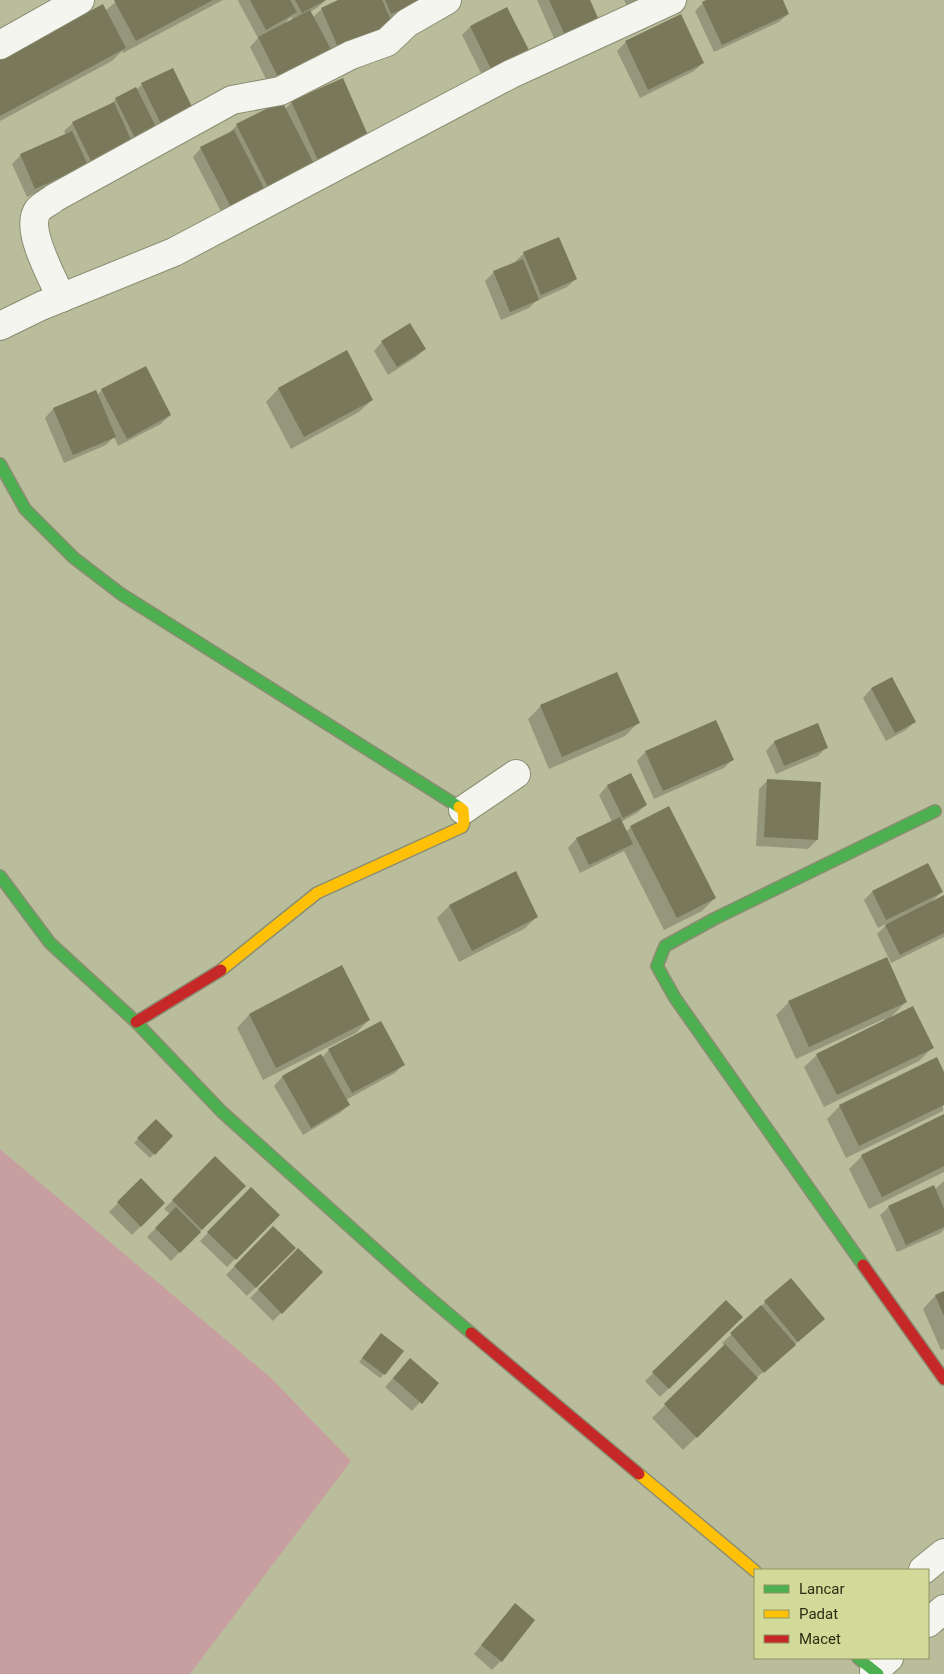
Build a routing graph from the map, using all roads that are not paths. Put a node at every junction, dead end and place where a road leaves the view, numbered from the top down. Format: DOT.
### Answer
graph roads {
  1 [pos="80,0"];
  2 [pos="447,0"];
  3 [pos="672,0"];
  4 [pos="0,45"];
  5 [pos="61,298"];
  6 [pos="0,326"];
  7 [pos="0,464"];
  8 [pos="516,774"];
  9 [pos="463,810"];
  10 [pos="935,811"];
  11 [pos="0,876"];
  12 [pos="136,1022"];
  13 [pos="944,1378"];
  14 [pos="944,1553"];
  15 [pos="924,1569"];
  16 [pos="754,1570"];
  17 [pos="944,1609"];
  18 [pos="929,1622"];
  1 -- 4 [label="street"];
  2 -- 5 [label="street"];
  3 -- 5 [label="street"];
  5 -- 6 [label="street"];
  7 -- 9 [label="main road"];
  8 -- 9 [label="street"];
  9 -- 12 [label="main road"];
  10 -- 13 [label="main road"];
  11 -- 12 [label="main road"];
  12 -- 16 [label="main road"];
  14 -- 15 [label="street"];
  17 -- 18 [label="street"];
}
